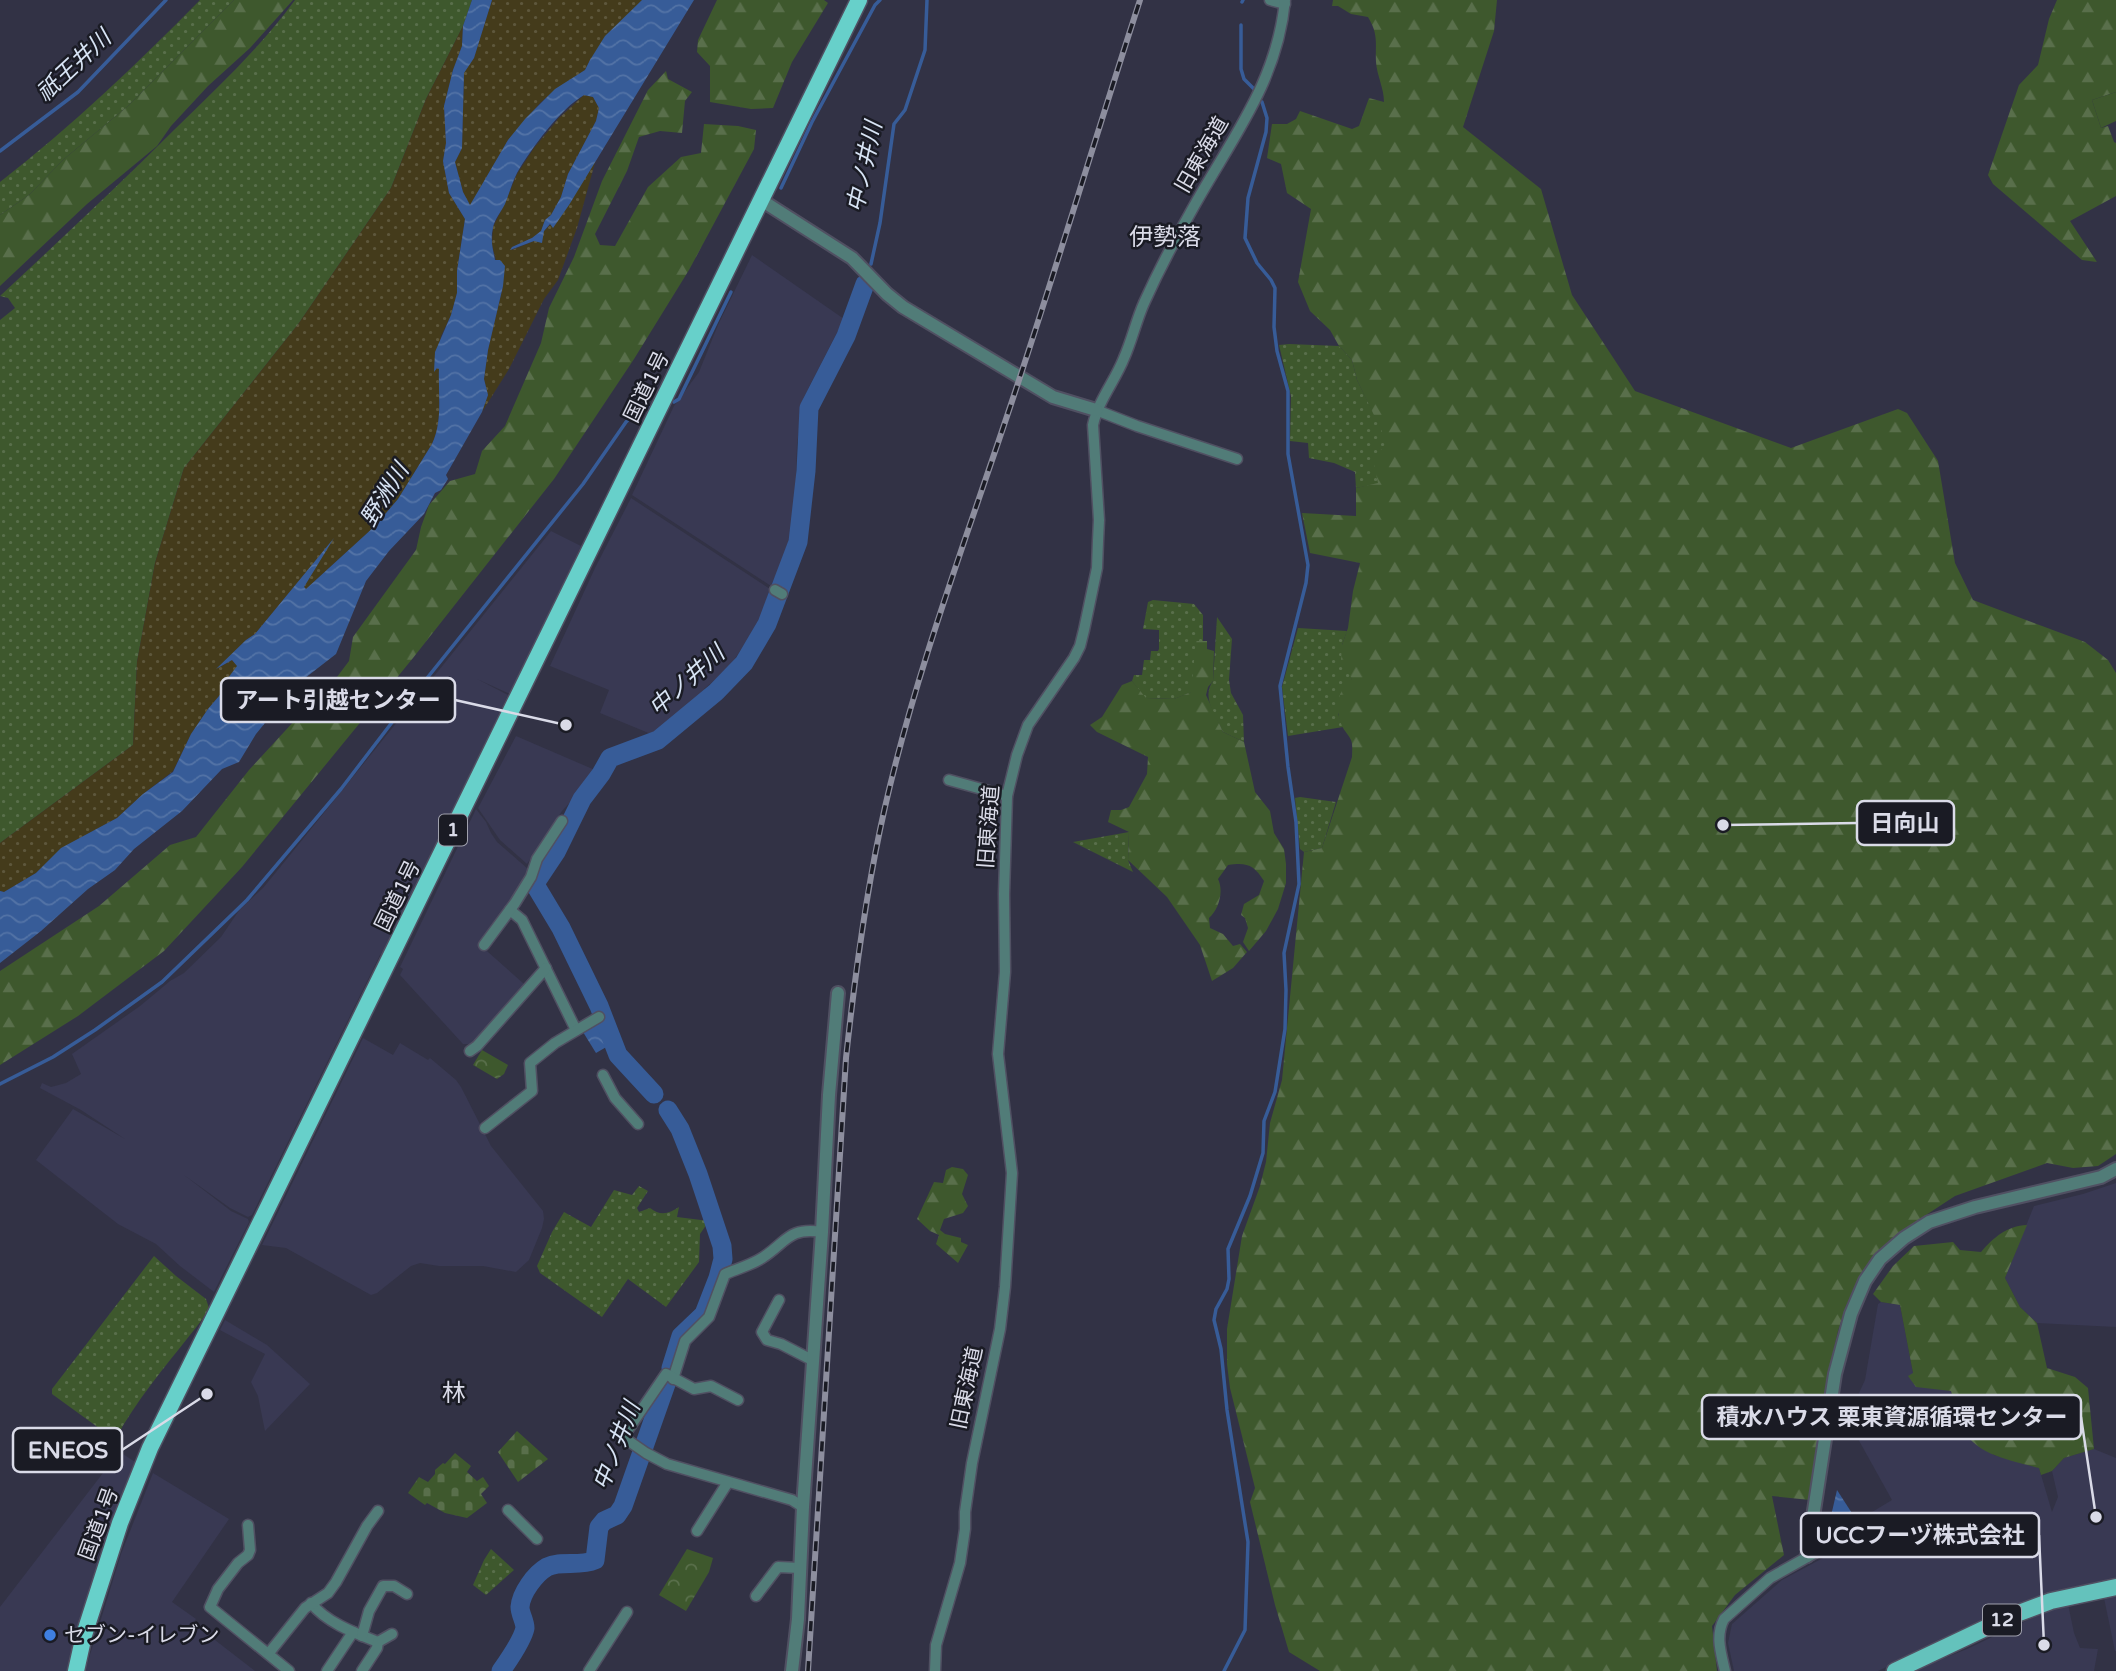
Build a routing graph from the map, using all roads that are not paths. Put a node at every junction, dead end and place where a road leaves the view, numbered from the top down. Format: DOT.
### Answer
graph roads {
  1 [pos="859,0"];
  2 [pos="1270,0"];
  3 [pos="1285,2"];
  4 [pos="761,200"];
  5 [pos="1096,410"];
  6 [pos="1237,458"];
  7 [pos="949,780"];
  8 [pos="1007,796"];
  9 [pos="562,821"];
  10 [pos="510,910"];
  11 [pos="484,945"];
  12 [pos="546,968"];
  13 [pos="838,993"];
  14 [pos="599,1017"];
  15 [pos="576,1030"];
  16 [pos="470,1051"];
  17 [pos="603,1075"];
  18 [pos="638,1124"];
  19 [pos="485,1128"];
  20 [pos="2116,1169"];
  21 [pos="822,1232"];
  22 [pos="779,1300"];
  23 [pos="812,1360"];
  24 [pos="673,1379"];
  25 [pos="738,1400"];
  26 [pos="728,1482"];
  27 [pos="803,1507"];
  28 [pos="508,1510"];
  29 [pos="378,1511"];
  30 [pos="248,1525"];
  31 [pos="697,1531"];
  32 [pos="537,1539"];
  33 [pos="1836,1541"];
  34 [pos="1807,1556"];
  35 [pos="800,1568"];
  36 [pos="2116,1587"];
  37 [pos="407,1594"];
  38 [pos="756,1597"];
  39 [pos="311,1603"];
  40 [pos="627,1612"];
  41 [pos="357,1634"];
  42 [pos="392,1634"];
  43 [pos="377,1642"];
  44 [pos="269,1653"];
  45 [pos="76,1671"];
  46 [pos="289,1671"];
  47 [pos="327,1671"];
  48 [pos="362,1671"];
  49 [pos="589,1671"];
  50 [pos="792,1671"];
  51 [pos="935,1671"];
  52 [pos="1726,1671"];
  53 [pos="1895,1671"];
  1 -- 4 [label="highway, 国道1号 / 1"];
  2 -- 3 [label="street"];
  3 -- 5 [label="street, 旧東海道"];
  4 -- 5 [label="street"];
  4 -- 45 [label="highway, 国道1号 / 1"];
  5 -- 6 [label="street"];
  5 -- 8 [label="street, 旧東海道"];
  7 -- 8 [label="street"];
  8 -- 51 [label="street, 旧東海道"];
  9 -- 10 [label="street"];
  10 -- 11 [label="street"];
  10 -- 12 [label="street"];
  12 -- 15 [label="street"];
  12 -- 16 [label="street"];
  13 -- 21 [label="street"];
  14 -- 15 [label="street"];
  15 -- 19 [label="street"];
  17 -- 18 [label="street"];
  20 -- 34 [label="street"];
  21 -- 23 [label="street"];
  21 -- 24 [label="street"];
  22 -- 23 [label="street"];
  23 -- 27 [label="street"];
  24 -- 25 [label="street"];
  24 -- 26 [label="street"];
  26 -- 27 [label="street"];
  26 -- 31 [label="street"];
  27 -- 35 [label="street"];
  28 -- 32 [label="street"];
  29 -- 39 [label="street"];
  30 -- 44 [label="street"];
  33 -- 34 [label="street"];
  34 -- 52 [label="street"];
  35 -- 38 [label="street"];
  35 -- 50 [label="street"];
  36 -- 53 [label="main road, 12"];
  37 -- 41 [label="street"];
  39 -- 41 [label="street"];
  39 -- 44 [label="street"];
  40 -- 49 [label="street"];
  41 -- 43 [label="street"];
  41 -- 47 [label="street"];
  42 -- 43 [label="street"];
  43 -- 48 [label="street"];
  44 -- 46 [label="street"];
}
